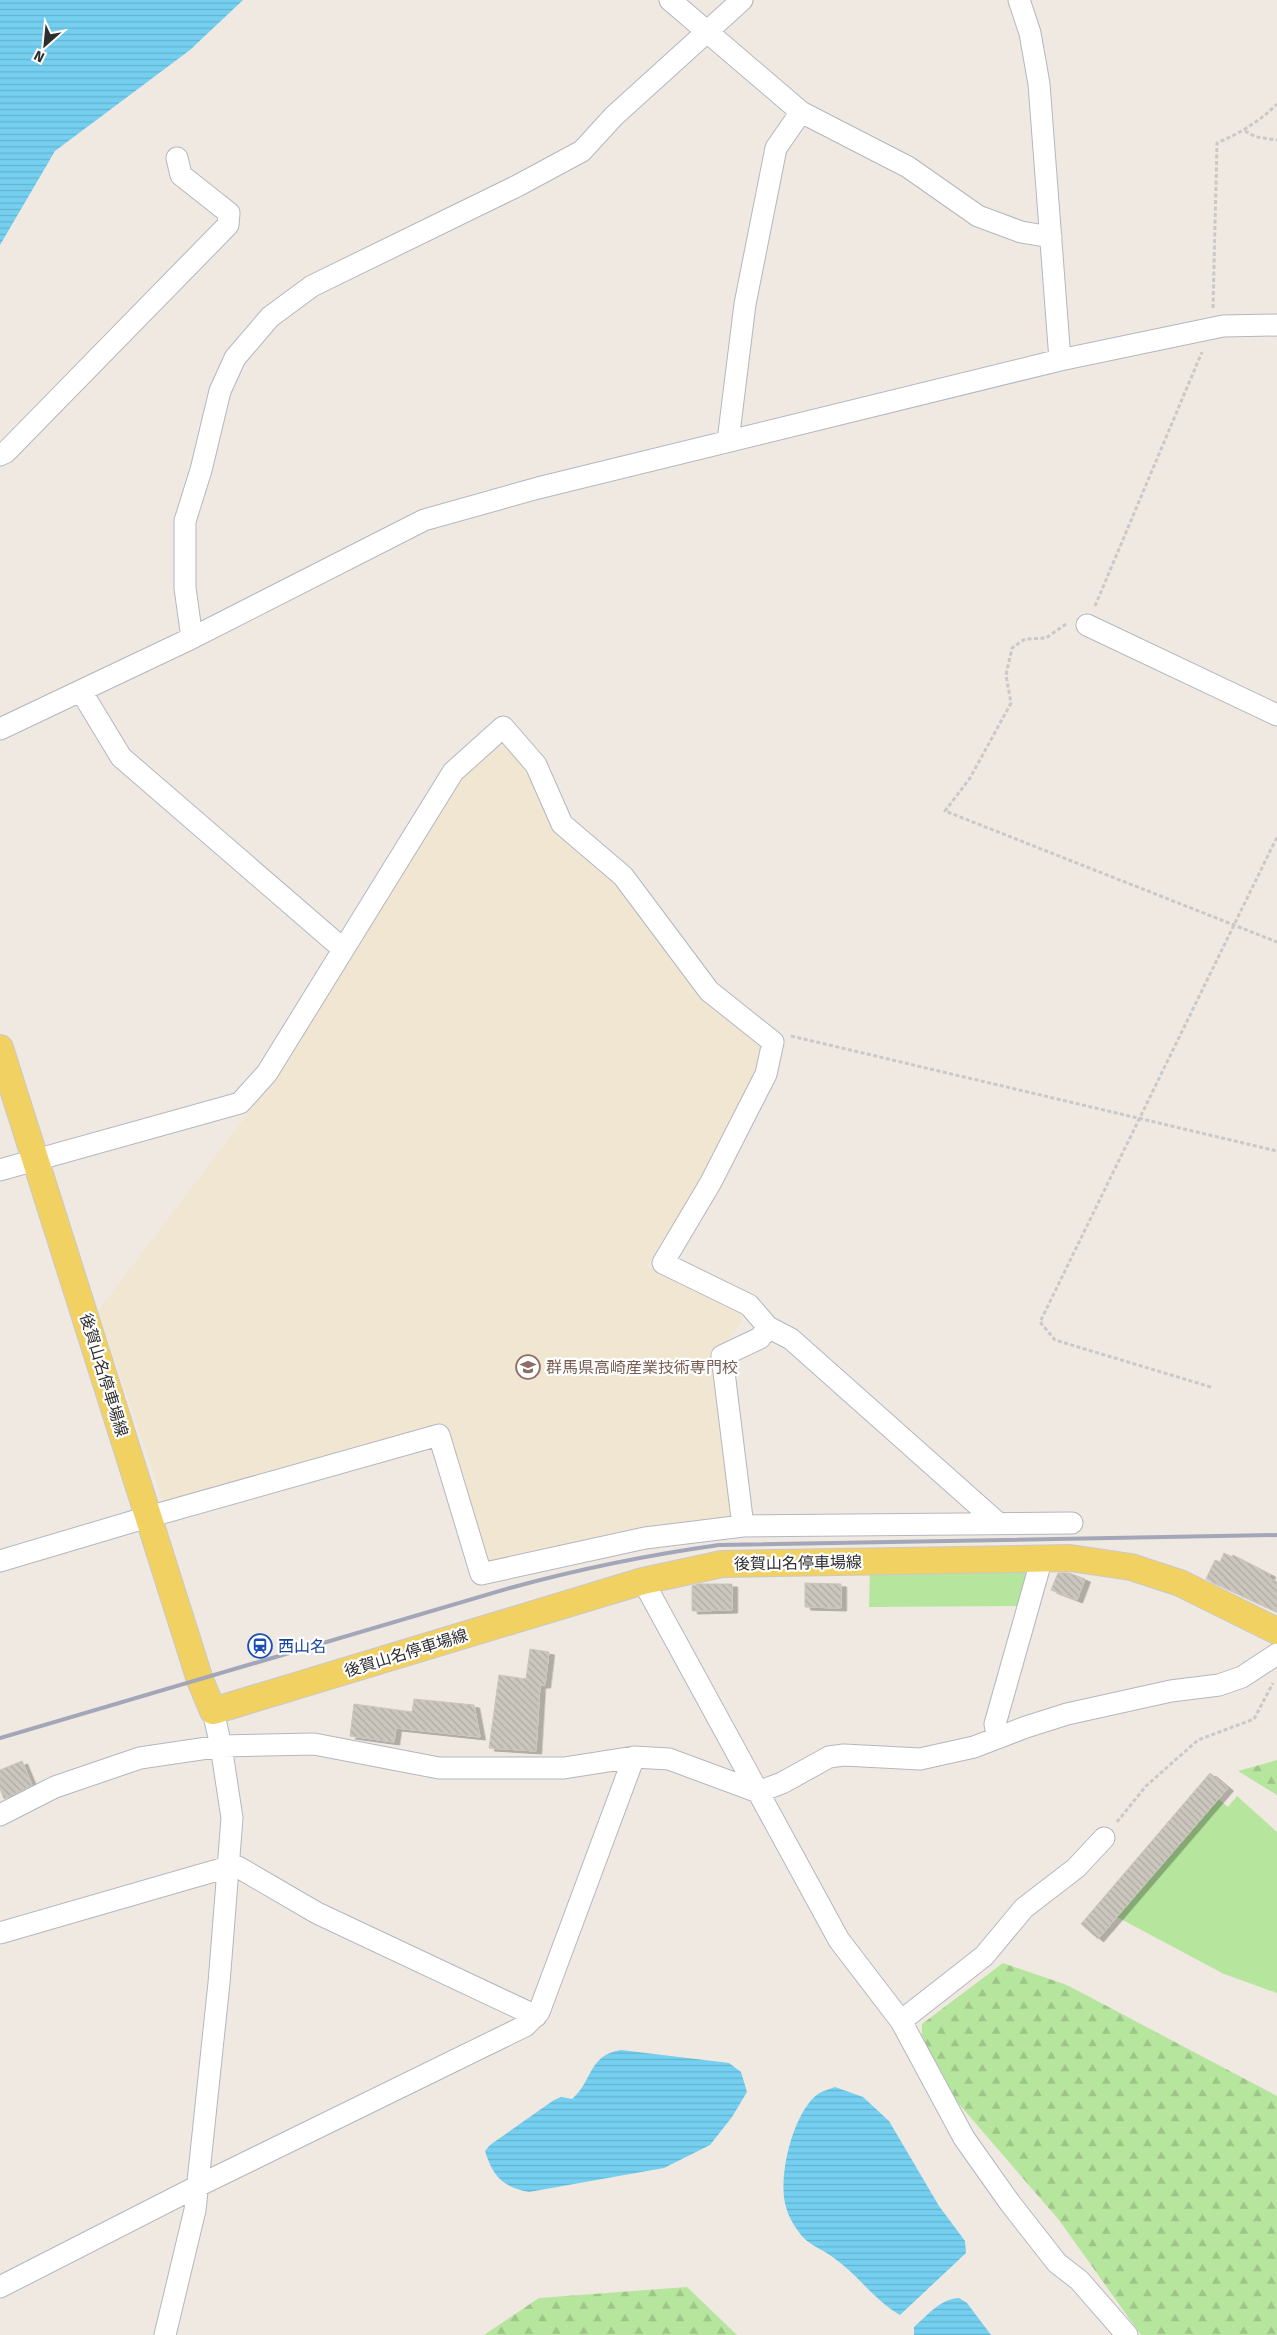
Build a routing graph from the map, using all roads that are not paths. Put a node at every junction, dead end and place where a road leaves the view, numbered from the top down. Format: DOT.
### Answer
graph roads {
  1 [pos="670,0"];
  2 [pos="742,0"];
  3 [pos="1019,0"];
  4 [pos="708,32"];
  5 [pos="801,112"];
  6 [pos="177,158"];
  7 [pos="1051,237"];
  8 [pos="1277,325"];
  9 [pos="1060,360"];
  10 [pos="728,441"];
  11 [pos="0,455"];
  12 [pos="1087,625"];
  13 [pos="192,638"];
  14 [pos="81,691"];
  15 [pos="1277,715"];
  16 [pos="0,729"];
  17 [pos="343,949"];
  18 [pos="0,1048"];
  19 [pos="37,1159"];
  20 [pos="0,1170"];
  21 [pos="768,1327"];
  22 [pos="148,1517"];
  23 [pos="1072,1522"];
  24 [pos="998,1523"];
  25 [pos="743,1526"];
  26 [pos="1042,1558"];
  27 [pos="0,1562"];
  28 [pos="643,1581"];
  29 [pos="1277,1631"];
  30 [pos="1277,1654"];
  31 [pos="213,1711"];
  32 [pos="998,1738"];
  33 [pos="222,1746"];
  34 [pos="634,1757"];
  35 [pos="758,1792"];
  36 [pos="0,1814"];
  37 [pos="1104,1838"];
  38 [pos="228,1867"];
  39 [pos="0,1933"];
  40 [pos="536,2016"];
  41 [pos="901,2021"];
  42 [pos="198,2186"];
  43 [pos="0,2287"];
  44 [pos="165,2335"];
  45 [pos="1127,2335"];
  1 -- 4 [label="street"];
  2 -- 4 [label="street"];
  3 -- 7 [label="street"];
  4 -- 5 [label="street"];
  4 -- 13 [label="street"];
  5 -- 7 [label="street"];
  5 -- 10 [label="street"];
  6 -- 11 [label="street"];
  7 -- 9 [label="street"];
  8 -- 9 [label="street"];
  9 -- 10 [label="street"];
  10 -- 13 [label="street"];
  12 -- 15 [label="street"];
  13 -- 14 [label="street"];
  14 -- 16 [label="street"];
  14 -- 17 [label="street"];
  17 -- 19 [label="street"];
  17 -- 21 [label="street"];
  18 -- 19 [label="main road, 後賀山名停車場線"];
  19 -- 20 [label="street"];
  19 -- 22 [label="main road, 後賀山名停車場線"];
  21 -- 24 [label="street"];
  21 -- 25 [label="street"];
  22 -- 25 [label="street"];
  22 -- 27 [label="street"];
  22 -- 31 [label="main road, 後賀山名停車場線"];
  23 -- 24 [label="street"];
  24 -- 25 [label="street"];
  26 -- 28 [label="main road, 後賀山名停車場線"];
  26 -- 29 [label="main road, 後賀山名停車場線"];
  26 -- 32 [label="street"];
  28 -- 31 [label="main road, 後賀山名停車場線"];
  28 -- 35 [label="street"];
  30 -- 32 [label="street"];
  31 -- 33 [label="street"];
  32 -- 35 [label="street"];
  33 -- 34 [label="street"];
  33 -- 36 [label="street"];
  33 -- 38 [label="street"];
  34 -- 35 [label="street"];
  34 -- 40 [label="street"];
  35 -- 41 [label="street"];
  37 -- 41 [label="street"];
  38 -- 39 [label="street"];
  38 -- 40 [label="street"];
  38 -- 42 [label="street"];
  40 -- 42 [label="street"];
  41 -- 45 [label="street"];
  42 -- 43 [label="street"];
  42 -- 44 [label="street"];
}
